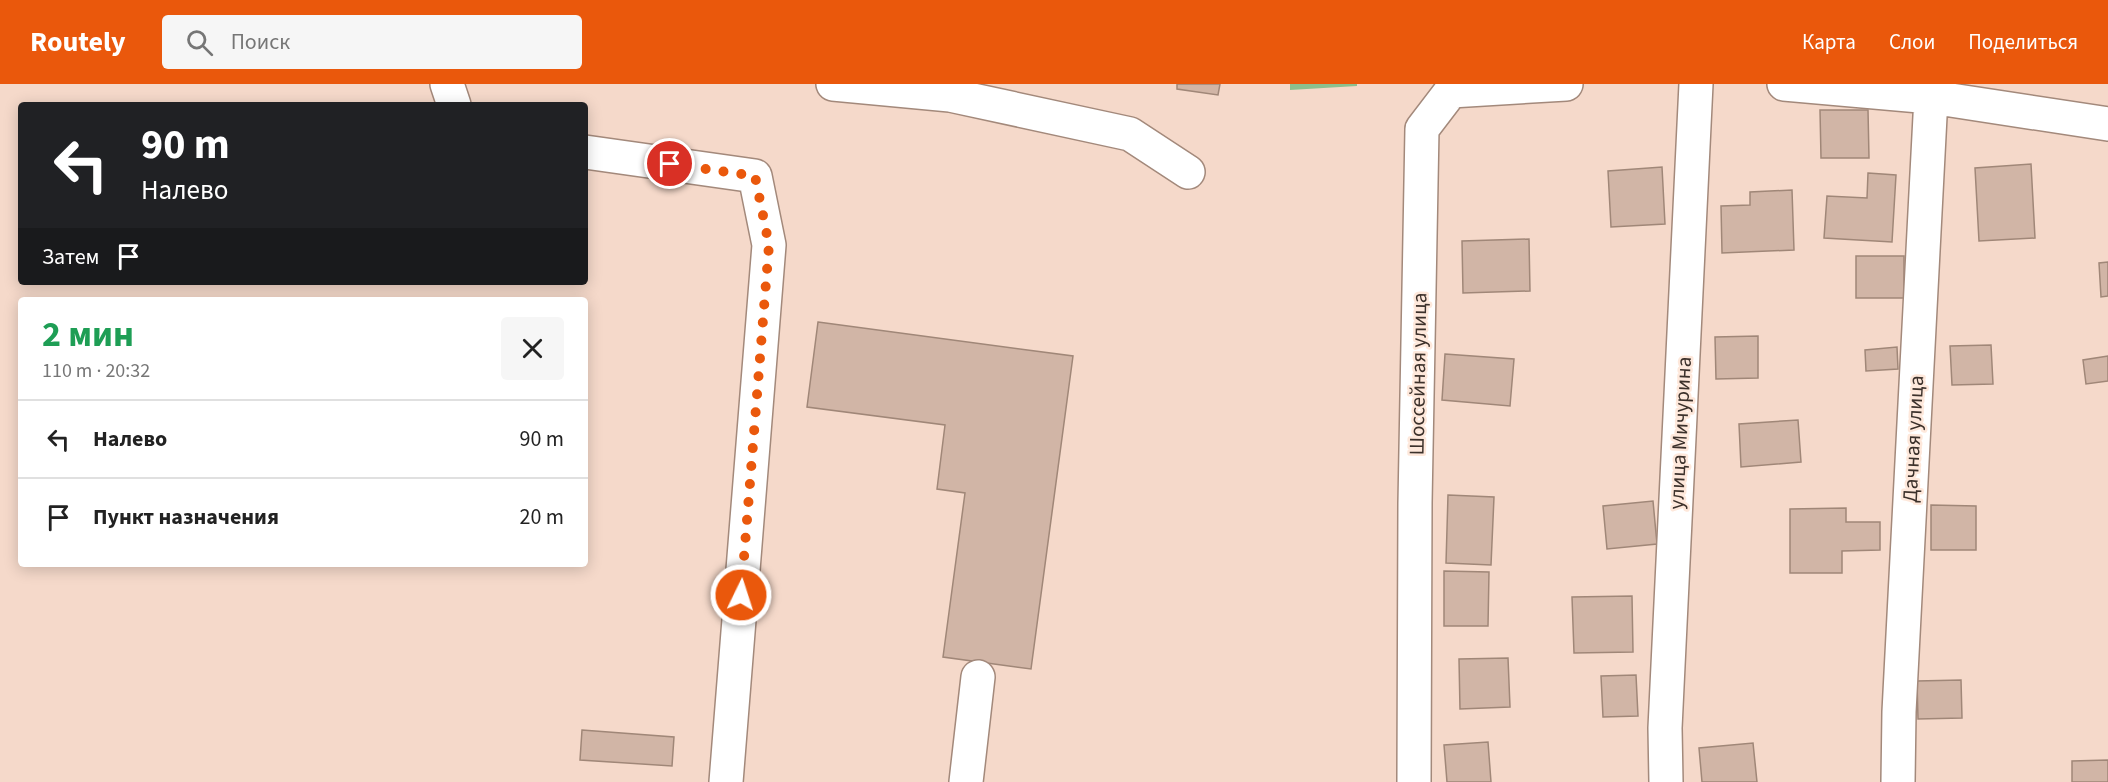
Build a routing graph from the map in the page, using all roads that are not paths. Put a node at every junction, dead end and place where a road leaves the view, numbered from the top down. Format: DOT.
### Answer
graph roads {
  1 [pos="447,84"];
  2 [pos="833,84"];
  3 [pos="1566,84"];
  4 [pos="1696,84"];
  5 [pos="1784,84"];
  6 [pos="1931,97"];
  7 [pos="453,102"];
  8 [pos="2108,124"];
  9 [pos="588,152"];
  10 [pos="1188,172"];
  11 [pos="978,677"];
  12 [pos="726,782"];
  13 [pos="966,782"];
  14 [pos="1414,782"];
  15 [pos="1666,782"];
  16 [pos="1898,782"];
  1 -- 7 [label="street"];
  2 -- 10 [label="street"];
  3 -- 14 [label="street, Шоссейная улица"];
  4 -- 15 [label="street, улица Мичурина"];
  5 -- 6 [label="street"];
  6 -- 8 [label="street"];
  6 -- 16 [label="street, Дачная улица"];
  9 -- 12 [label="street"];
  11 -- 13 [label="street"];
}
